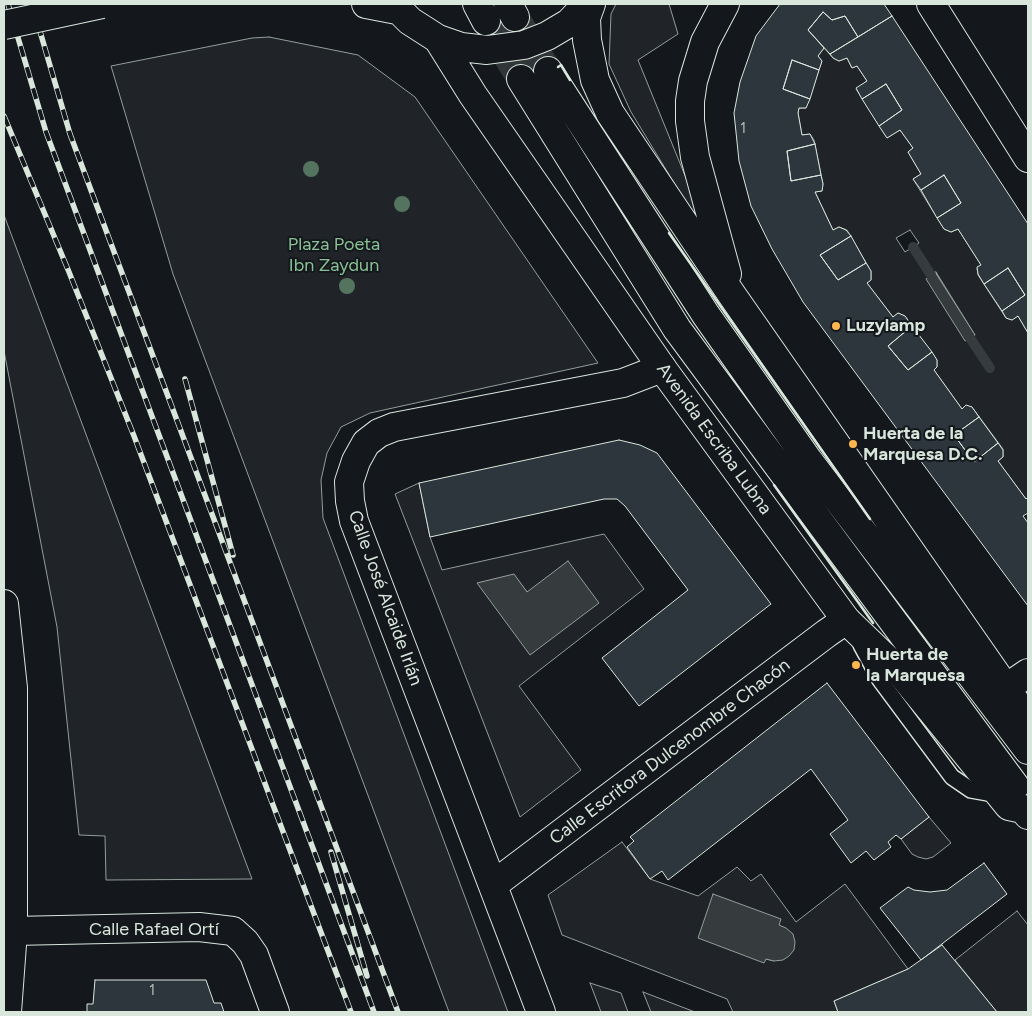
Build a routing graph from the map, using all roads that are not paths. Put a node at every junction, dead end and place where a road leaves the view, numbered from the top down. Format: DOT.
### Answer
graph roads {
  1 [pos="102,4"];
  2 [pos="366,4"];
  3 [pos="589,4"];
  4 [pos="725,4"];
  5 [pos="932,4"];
  6 [pos="395,7"];
  7 [pos="4,25"];
  8 [pos="438,39"];
  9 [pos="548,70"];
  10 [pos="520,79"];
  11 [pos="1028,158"];
  12 [pos="732,295"];
  13 [pos="662,368"];
  14 [pos="4,604"];
  15 [pos="846,620"];
  16 [pos="1028,673"];
  17 [pos="1006,688"];
  18 [pos="1028,720"];
  19 [pos="1028,750"];
  20 [pos="1026,812"];
  21 [pos="493,885"];
  22 [pos="12,931"];
  23 [pos="7,1012"];
  24 [pos="276,1012"];
  25 [pos="541,1012"];
  1 -- 7 [label="main road, bridge"];
  2 -- 6 [label="main road"];
  3 -- 8 [label="main road"];
  3 -- 12 [label="main road"];
  4 -- 12 [label="main road"];
  5 -- 11 [label="main road"];
  6 -- 8 [label="main road"];
  8 -- 13 [label="main road, Avenida Escriba Lubna"];
  9 -- 19 [label="main road"];
  10 -- 20 [label="main road, Avenida Escriba Lubna"];
  12 -- 17 [label="main road"];
  13 -- 15 [label="main road, Avenida Escriba Lubna"];
  13 -- 21 [label="main road, Calle José Alcaide Irlán"];
  14 -- 22 [label="main road"];
  15 -- 20 [label="main road, Avenida Escriba Lubna"];
  15 -- 21 [label="main road, Calle Escritora Dulcenombre Chacón"];
  16 -- 17 [label="main road"];
  17 -- 18 [label="main road"];
  21 -- 25 [label="main road, Calle José Alcaide Irlán"];
  22 -- 23 [label="main road"];
  22 -- 24 [label="main road, Calle Rafael Ortí"];
}
